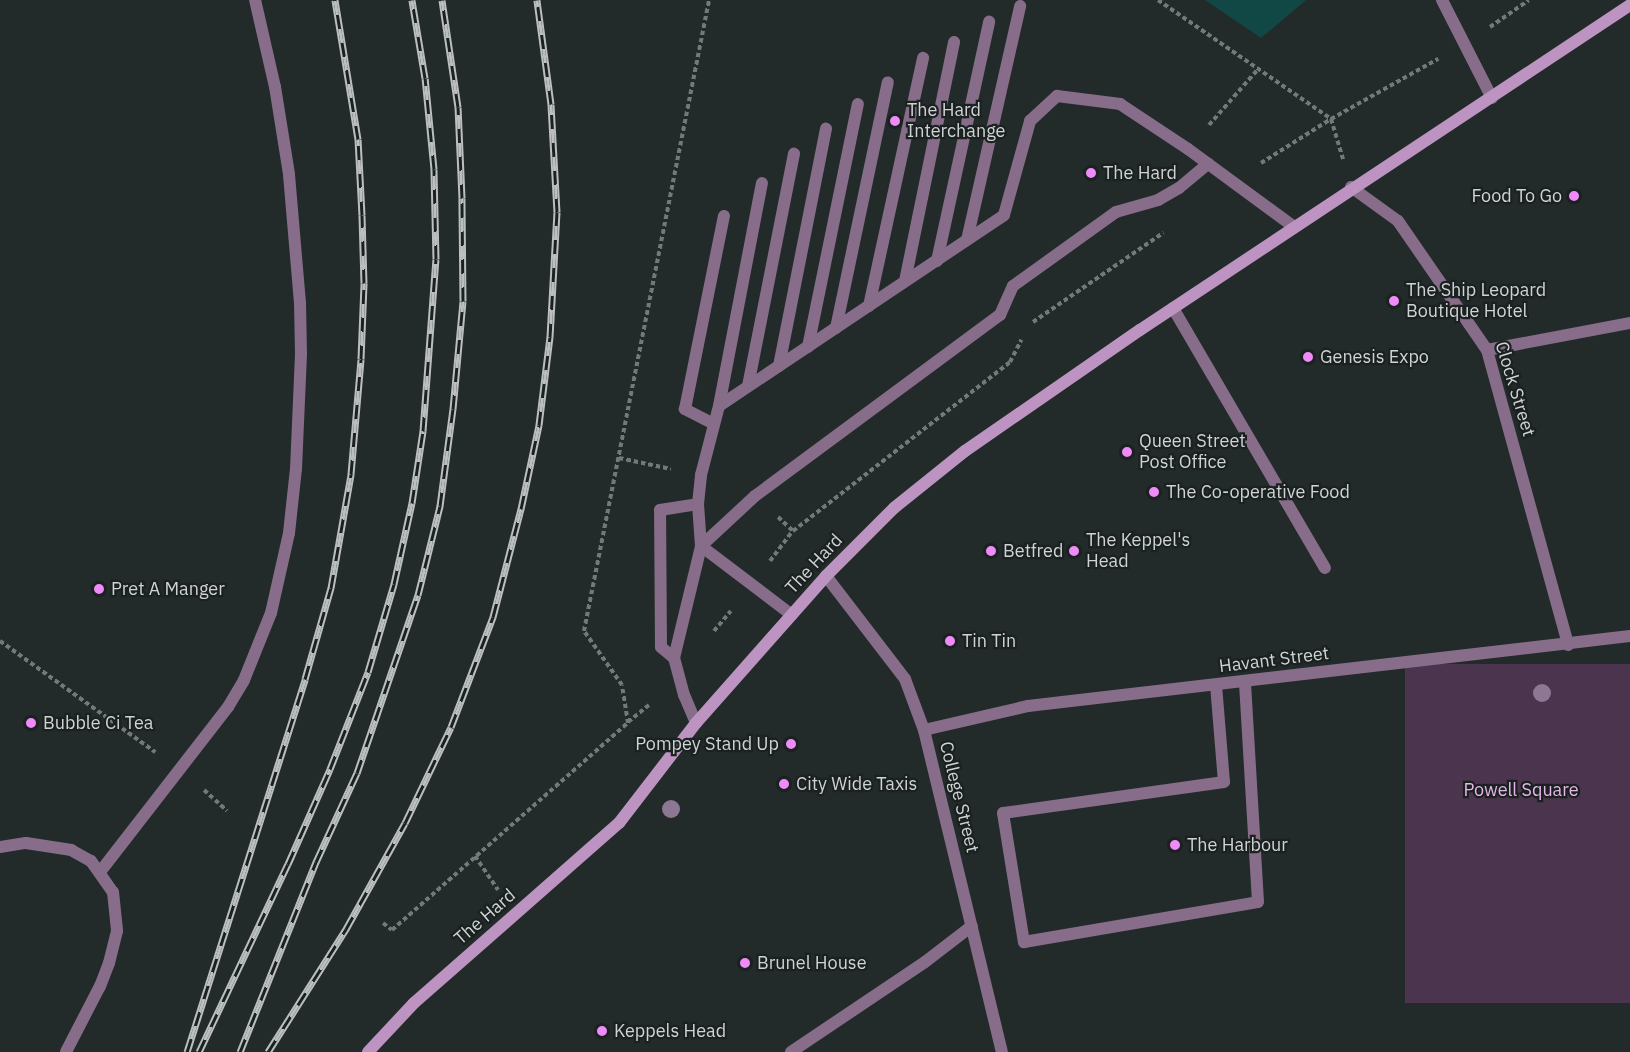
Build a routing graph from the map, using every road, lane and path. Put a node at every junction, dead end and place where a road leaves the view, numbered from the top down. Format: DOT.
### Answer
graph roads {
  1 [pos="255,0"];
  2 [pos="709,0"];
  3 [pos="1158,0"];
  4 [pos="1442,0"];
  5 [pos="1529,0"];
  6 [pos="1630,5"];
  7 [pos="1020,6"];
  8 [pos="989,22"];
  9 [pos="954,42"];
  10 [pos="1463,45"];
  11 [pos="923,58"];
  12 [pos="1259,68"];
  13 [pos="888,82"];
  14 [pos="1492,98"];
  15 [pos="858,104"];
  16 [pos="1331,119"];
  17 [pos="1208,126"];
  18 [pos="826,129"];
  19 [pos="794,154"];
  20 [pos="1208,164"];
  21 [pos="1252,168"];
  22 [pos="762,183"];
  23 [pos="1352,187"];
  24 [pos="724,216"];
  25 [pos="1294,227"];
  26 [pos="1171,228"];
  27 [pos="967,240"];
  28 [pos="936,261"];
  29 [pos="905,282"];
  30 [pos="869,306"];
  31 [pos="1173,308"];
  32 [pos="1630,323"];
  33 [pos="1028,325"];
  34 [pos="836,327"];
  35 [pos="1024,334"];
  36 [pos="808,347"];
  37 [pos="1487,350"];
  38 [pos="779,366"];
  39 [pos="748,386"];
  40 [pos="719,406"];
  41 [pos="714,424"];
  42 [pos="619,458"];
  43 [pos="677,470"];
  44 [pos="698,504"];
  45 [pos="701,546"];
  46 [pos="770,561"];
  47 [pos="1325,568"];
  48 [pos="826,576"];
  49 [pos="792,615"];
  50 [pos="1630,636"];
  51 [pos="0,641"];
  52 [pos="1568,645"];
  53 [pos="674,658"];
  54 [pos="1245,681"];
  55 [pos="1216,685"];
  56 [pos="649,705"];
  57 [pos="628,723"];
  58 [pos="696,723"];
  59 [pos="924,730"];
  60 [pos="179,770"];
  61 [pos="227,810"];
  62 [pos="0,847"];
  63 [pos="100,872"];
  64 [pos="383,923"];
  65 [pos="972,926"];
  66 [pos="66,1052"];
  67 [pos="368,1052"];
  68 [pos="791,1052"];
  69 [pos="1002,1052"];
  1 -- 60 [label="street"];
  2 -- 42 [label="path"];
  3 -- 12 [label="path"];
  4 -- 10 [label="street"];
  5 -- 10 [label="path"];
  6 -- 14 [label="main road, The Hard"];
  7 -- 27 [label="street"];
  8 -- 28 [label="street"];
  9 -- 29 [label="street"];
  10 -- 14 [label="street"];
  10 -- 16 [label="path"];
  11 -- 30 [label="street"];
  12 -- 16 [label="path"];
  12 -- 17 [label="path"];
  13 -- 34 [label="street"];
  14 -- 23 [label="main road, The Hard"];
  15 -- 36 [label="street"];
  16 -- 21 [label="path"];
  16 -- 23 [label="path"];
  18 -- 38 [label="street"];
  19 -- 39 [label="street"];
  20 -- 25 [label="street"];
  20 -- 27 [label="street"];
  20 -- 45 [label="street"];
  22 -- 40 [label="street"];
  23 -- 25 [label="main road, The Hard"];
  23 -- 37 [label="street, Clock Street"];
  24 -- 41 [label="street"];
  25 -- 31 [label="main road, The Hard"];
  26 -- 33 [label="path"];
  27 -- 28 [label="street"];
  28 -- 29 [label="street"];
  29 -- 30 [label="street"];
  30 -- 34 [label="street"];
  31 -- 47 [label="street"];
  31 -- 48 [label="main road, The Hard"];
  32 -- 37 [label="street"];
  34 -- 36 [label="street"];
  35 -- 46 [label="path"];
  36 -- 38 [label="street"];
  37 -- 52 [label="street, Clock Street"];
  38 -- 39 [label="street"];
  39 -- 40 [label="street"];
  40 -- 41 [label="street"];
  41 -- 44 [label="street"];
  42 -- 43 [label="path"];
  42 -- 57 [label="path"];
  44 -- 45 [label="street"];
  44 -- 53 [label="street"];
  45 -- 49 [label="street"];
  45 -- 53 [label="street"];
  48 -- 49 [label="main road, The Hard"];
  48 -- 59 [label="street, College Street"];
  49 -- 58 [label="main road, The Hard"];
  50 -- 52 [label="street, Havant Street"];
  51 -- 60 [label="path"];
  52 -- 54 [label="street, Havant Street"];
  53 -- 58 [label="street"];
  54 -- 55 [label="street, Havant Street"];
  54 -- 55 [label="street"];
  55 -- 59 [label="street, Havant Street"];
  56 -- 57 [label="path"];
  57 -- 64 [label="path"];
  58 -- 67 [label="main road, The Hard"];
  59 -- 65 [label="street, College Street"];
  60 -- 61 [label="path"];
  60 -- 63 [label="street"];
  62 -- 63 [label="street"];
  63 -- 66 [label="street"];
  65 -- 68 [label="street"];
  65 -- 69 [label="street, College Street"];
}
